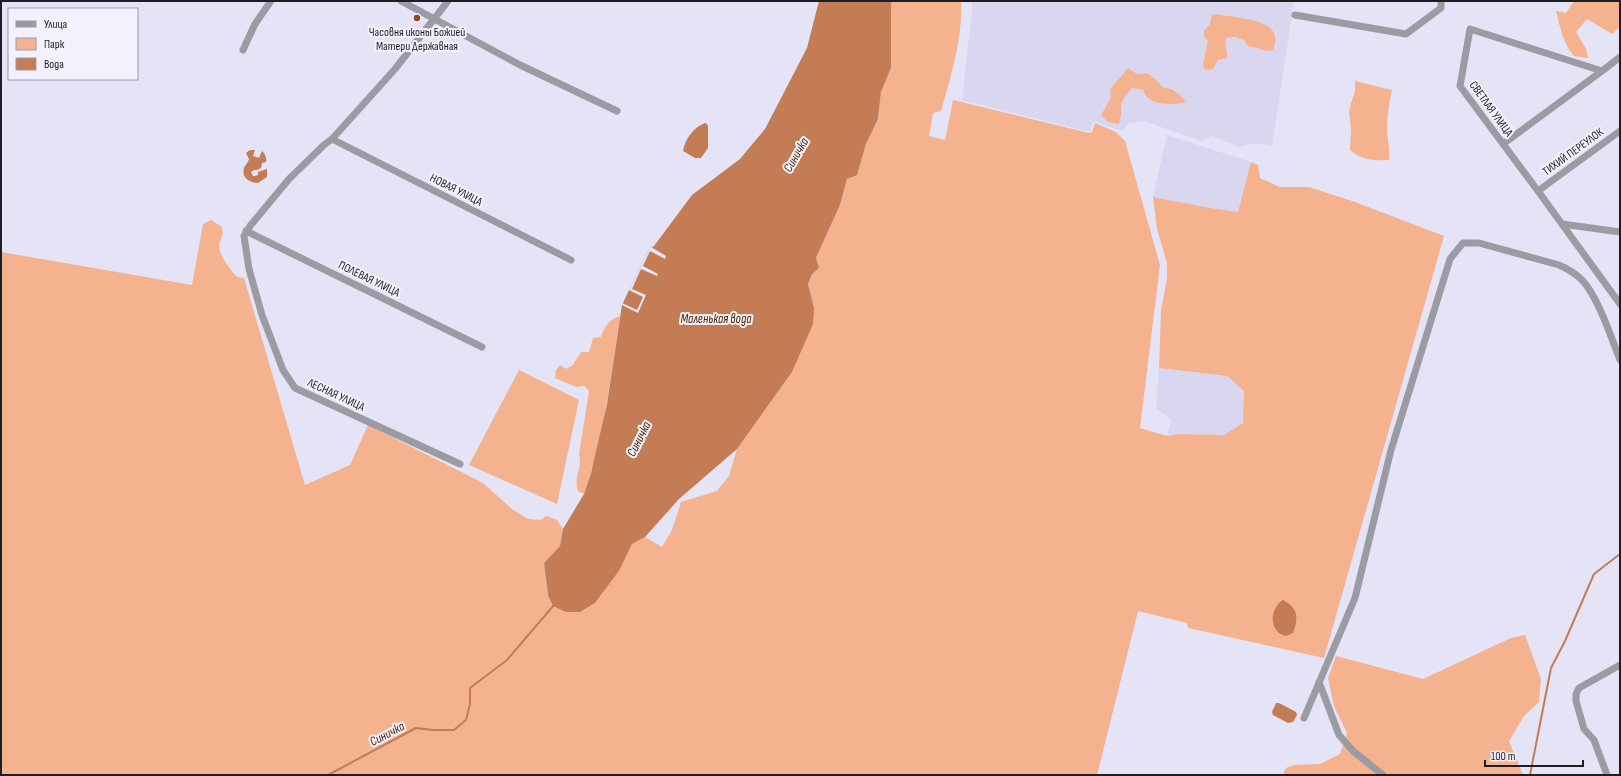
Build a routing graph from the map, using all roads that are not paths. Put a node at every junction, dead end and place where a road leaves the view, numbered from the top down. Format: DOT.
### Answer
graph roads {
  1 [pos="271,1"];
  2 [pos="401,1"];
  3 [pos="448,1"];
  4 [pos="1441,1"];
  5 [pos="1295,15"];
  6 [pos="434,18"];
  7 [pos="243,50"];
  8 [pos="1620,58"];
  9 [pos="1602,71"];
  10 [pos="617,111"];
  11 [pos="1620,131"];
  12 [pos="332,139"];
  13 [pos="1503,144"];
  14 [pos="1538,191"];
  15 [pos="1562,224"];
  16 [pos="248,228"];
  17 [pos="1620,232"];
  18 [pos="571,260"];
  19 [pos="1620,304"];
  20 [pos="482,347"];
  21 [pos="1620,360"];
  22 [pos="460,464"];
  23 [pos="1620,665"];
  24 [pos="1319,682"];
  25 [pos="1304,718"];
  26 [pos="1383,775"];
  27 [pos="1607,775"];
  1 -- 7 [label="street"];
  2 -- 6 [label="street"];
  3 -- 6 [label="street"];
  4 -- 5 [label="street"];
  6 -- 10 [label="street"];
  6 -- 12 [label="street"];
  8 -- 9 [label="street"];
  9 -- 13 [label="street"];
  9 -- 13 [label="street, СВЕТЛАЯ УЛИЦА"];
  11 -- 14 [label="street, ТИХИЙ ПЕРЕУЛОК"];
  12 -- 16 [label="street"];
  12 -- 18 [label="street, НОВАЯ УЛИЦА"];
  13 -- 14 [label="street, СВЕТЛАЯ УЛИЦА"];
  14 -- 15 [label="street, СВЕТЛАЯ УЛИЦА"];
  15 -- 17 [label="street"];
  15 -- 19 [label="street, СВЕТЛАЯ УЛИЦА"];
  16 -- 20 [label="street, ПОЛЕВАЯ УЛИЦА"];
  16 -- 22 [label="street, ЛЕСНАЯ УЛИЦА"];
  21 -- 24 [label="street"];
  23 -- 27 [label="street"];
  24 -- 25 [label="street"];
  24 -- 26 [label="street"];
}
